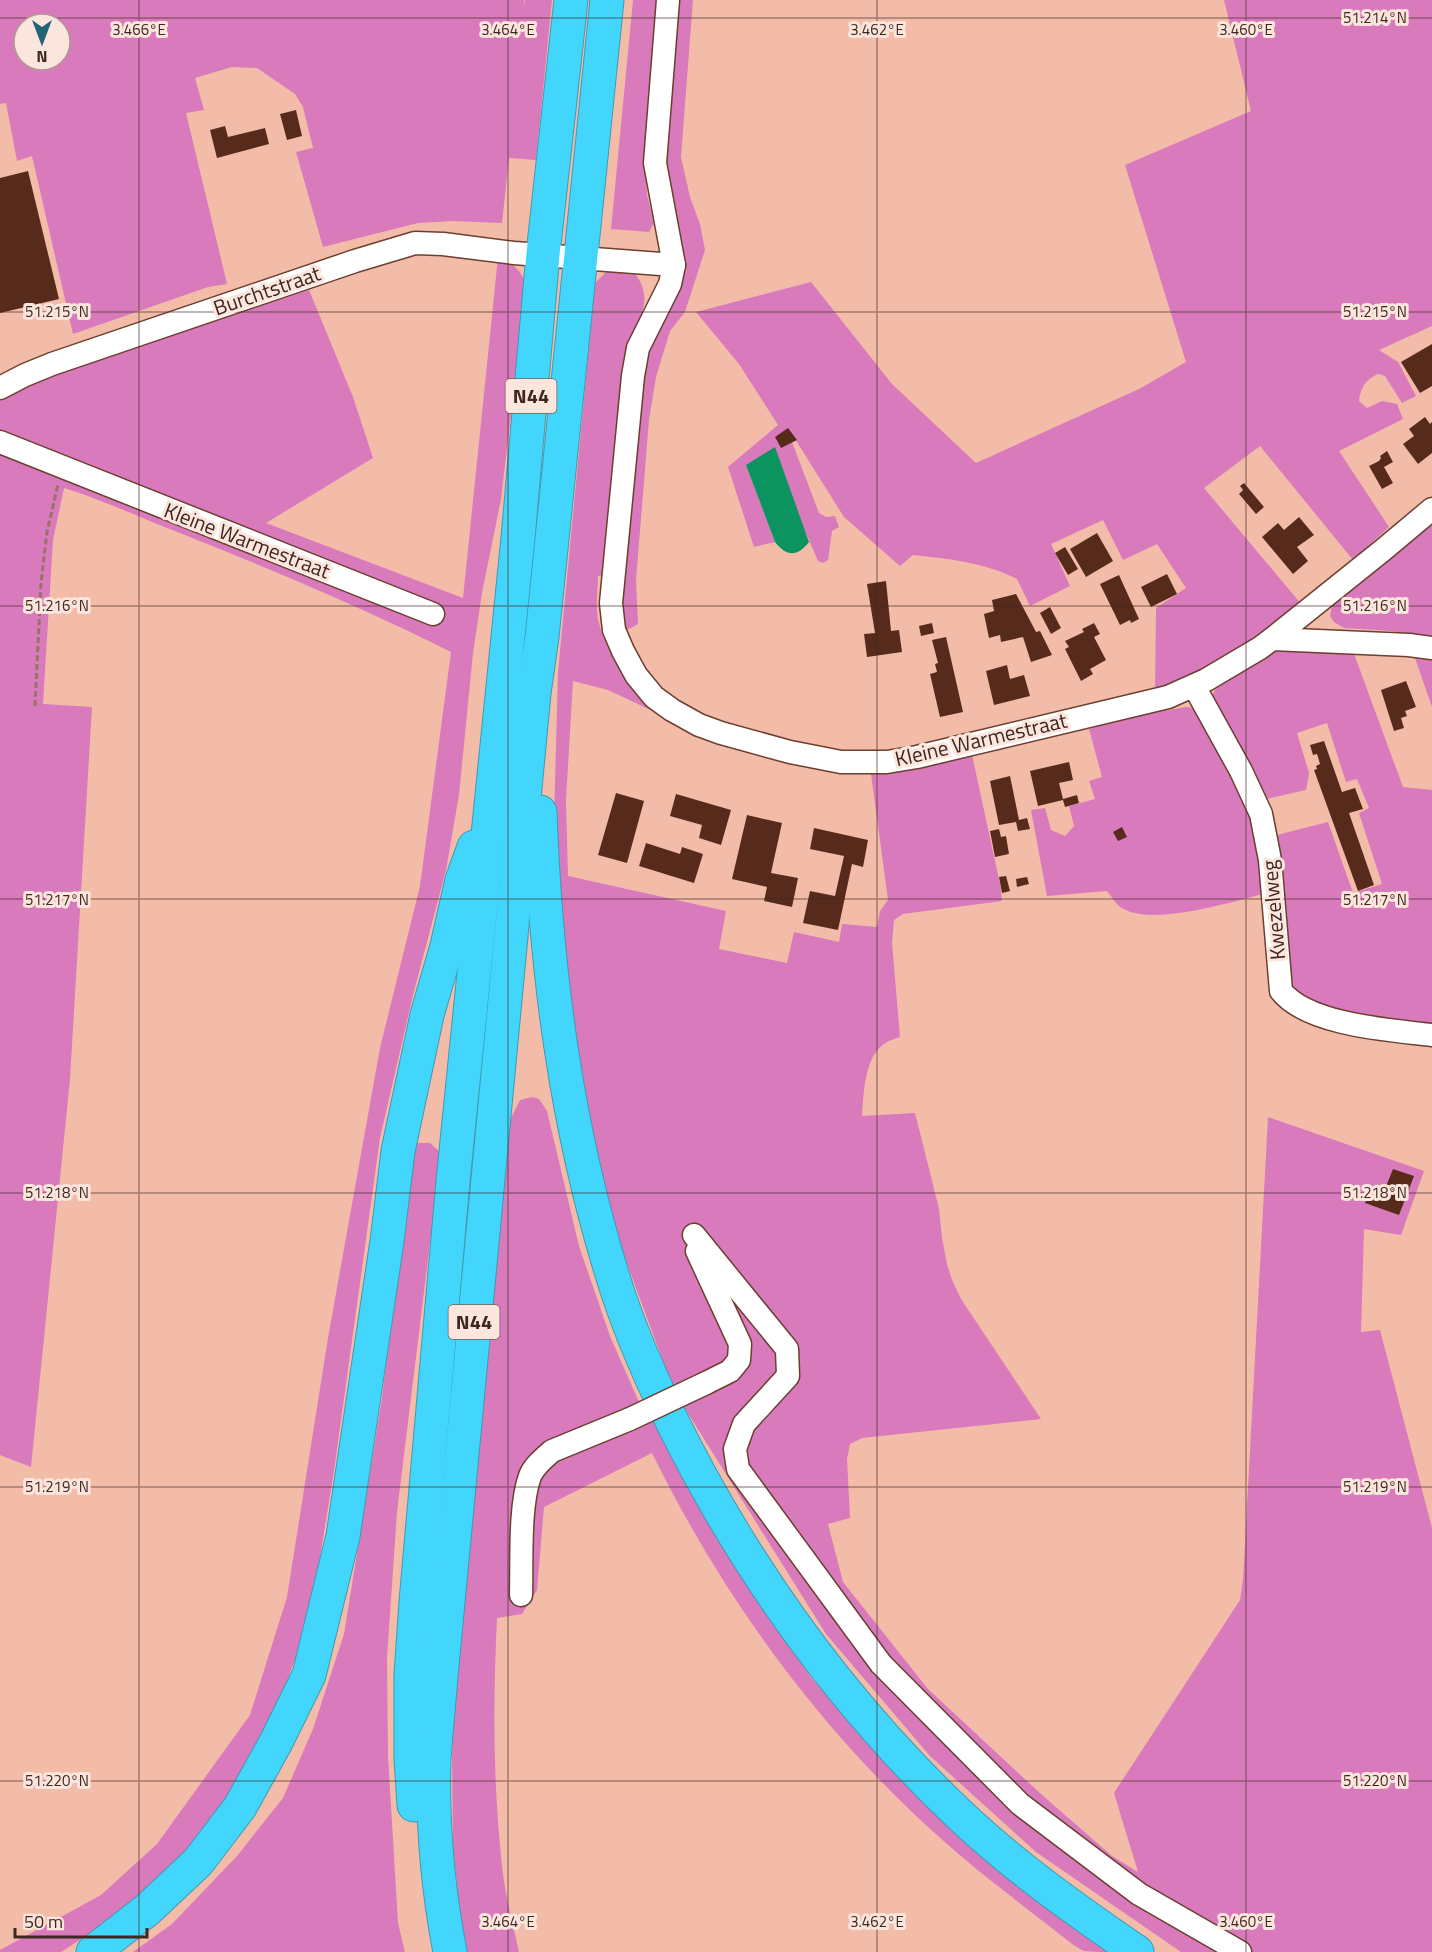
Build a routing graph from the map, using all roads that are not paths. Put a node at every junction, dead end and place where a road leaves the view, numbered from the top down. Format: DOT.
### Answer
graph roads {
  1 [pos="571,0"];
  2 [pos="607,0"];
  3 [pos="668,0"];
  4 [pos="543,254"];
  5 [pos="582,257"];
  6 [pos="674,265"];
  7 [pos="0,388"];
  8 [pos="0,442"];
  9 [pos="1432,509"];
  10 [pos="433,614"];
  11 [pos="542,636"];
  12 [pos="1272,639"];
  13 [pos="1432,648"];
  14 [pos="1194,686"];
  15 [pos="492,801"];
  16 [pos="1432,1035"];
  17 [pos="521,1595"];
  18 [pos="93,1952"];
  19 [pos="432,1952"];
  20 [pos="450,1952"];
  21 [pos="1137,1952"];
  22 [pos="1240,1952"];
  1 -- 4 [label="highway, N44"];
  2 -- 5 [label="highway, N44"];
  3 -- 6 [label="street"];
  4 -- 5 [label="street, Burchtstraat"];
  4 -- 7 [label="street, Burchtstraat"];
  4 -- 15 [label="highway, N44"];
  5 -- 6 [label="street"];
  5 -- 11 [label="highway, N44"];
  6 -- 14 [label="street, Kleine Warmestraat"];
  8 -- 10 [label="street, Kleine Warmestraat"];
  9 -- 12 [label="street, Kleine Warmestraat"];
  11 -- 20 [label="highway, N44"];
  11 -- 21 [label="highway"];
  12 -- 13 [label="street"];
  12 -- 14 [label="street, Kleine Warmestraat"];
  14 -- 16 [label="street, Kwezelweg"];
  15 -- 18 [label="highway, N44"];
  15 -- 19 [label="highway"];
  17 -- 22 [label="street, bridge"];
}
